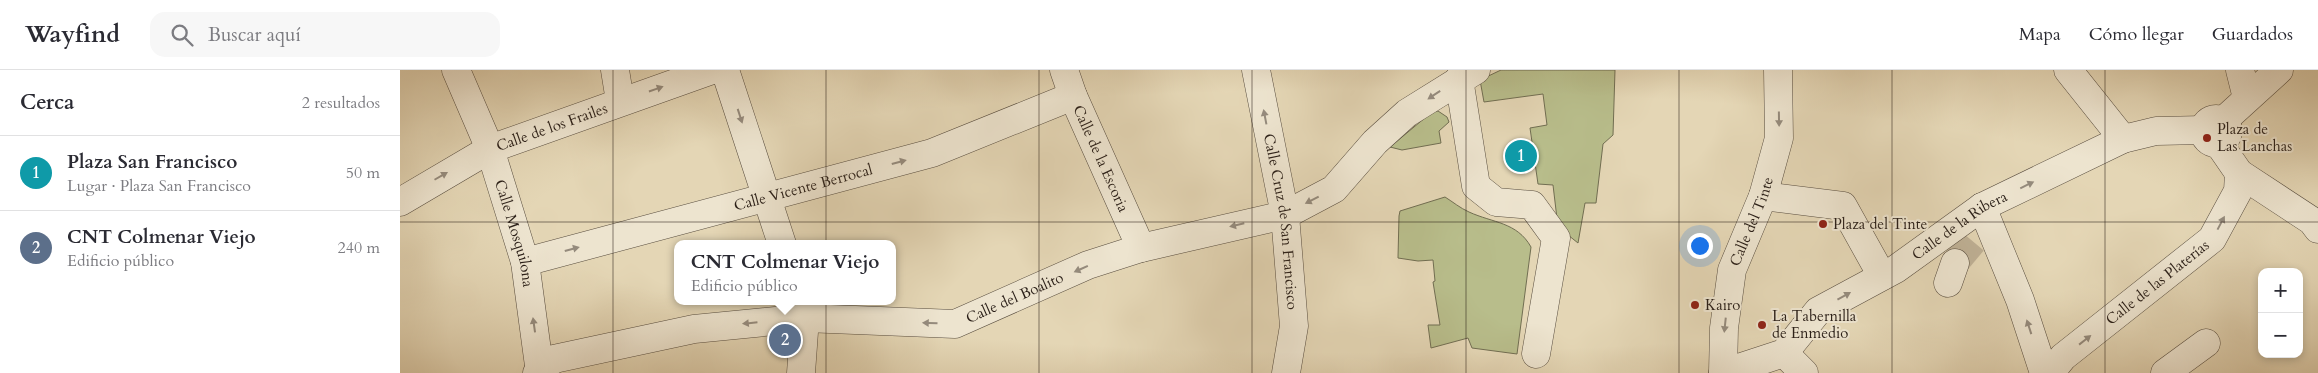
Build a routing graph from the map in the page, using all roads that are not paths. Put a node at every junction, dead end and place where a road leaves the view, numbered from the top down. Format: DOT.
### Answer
graph roads {
  1 [pos="456,70"];
  2 [pos="615,70"];
  3 [pos="712,70"];
  4 [pos="725,70"];
  5 [pos="1064,70"];
  6 [pos="1256,70"];
  7 [pos="1778,70"];
  8 [pos="2068,70"];
  9 [pos="2240,70"];
  10 [pos="2279,70"];
  11 [pos="1468,74"];
  12 [pos="1073,96"];
  13 [pos="2247,98"];
  14 [pos="620,101"];
  15 [pos="2215,132"];
  16 [pos="2122,139"];
  17 [pos="490,149"];
  18 [pos="2239,173"];
  19 [pos="1763,196"];
  20 [pos="767,198"];
  21 [pos="400,202"];
  22 [pos="1284,214"];
  23 [pos="1984,221"];
  24 [pos="2318,229"];
  25 [pos="781,240"];
  26 [pos="1141,248"];
  27 [pos="525,262"];
  28 [pos="1882,276"];
  29 [pos="802,310"];
  30 [pos="2206,343"];
  31 [pos="1784,353"];
  32 [pos="1536,354"];
  33 [pos="539,372"];
  34 [pos="801,373"];
  35 [pos="1286,373"];
  36 [pos="1723,373"];
  37 [pos="1804,373"];
  38 [pos="2044,373"];
  39 [pos="2050,373"];
  40 [pos="2165,373"];
  1 -- 17 [label="street, Calle Mosquilona"];
  2 -- 14 [label="street"];
  14 -- 3 [label="street, Calle de los Frailes, one-way"];
  4 -- 20 [label="street, one-way"];
  5 -- 12 [label="street, Calle de la Escoria"];
  22 -- 6 [label="street, Calle Cruz de San Francisco, one-way"];
  7 -- 19 [label="street, Calle del Tinte, one-way"];
  8 -- 16 [label="street"];
  9 -- 13 [label="street"];
  10 -- 13 [label="street"];
  11 -- 22 [label="street, Calle del Boalito, one-way"];
  11 -- 32 [label="street"];
  20 -- 12 [label="street, Calle Vicente Berrocal, one-way"];
  12 -- 26 [label="street, Calle de la Escoria"];
  13 -- 15 [label="street"];
  14 -- 17 [label="street, Calle de los Frailes"];
  15 -- 16 [label="street, Calle de la Ribera"];
  15 -- 18 [label="street"];
  23 -- 16 [label="street, Calle de la Ribera, one-way"];
  21 -- 17 [label="street, Calle de los Frailes, one-way"];
  17 -- 27 [label="street, Calle Mosquilona"];
  18 -- 24 [label="street"];
  39 -- 18 [label="street, Calle de las Platerías, one-way"];
  19 -- 28 [label="street"];
  19 -- 36 [label="street, Calle del Tinte, one-way"];
  20 -- 25 [label="street"];
  27 -- 20 [label="street, Calle Vicente Berrocal, one-way"];
  22 -- 26 [label="street, Calle del Boalito, one-way"];
  22 -- 35 [label="street, Calle Cruz de San Francisco"];
  23 -- 28 [label="street, Calle de la Ribera"];
  38 -- 23 [label="street, one-way"];
  26 -- 29 [label="street, Calle del Boalito, one-way"];
  33 -- 27 [label="street, Calle Mosquilona, one-way"];
  31 -- 28 [label="street, Calle de la Ribera, one-way"];
  29 -- 33 [label="street, Calle del Boalito, one-way"];
  29 -- 34 [label="street"];
  30 -- 40 [label="street"];
  31 -- 36 [label="street"];
  31 -- 37 [label="street"];
}
